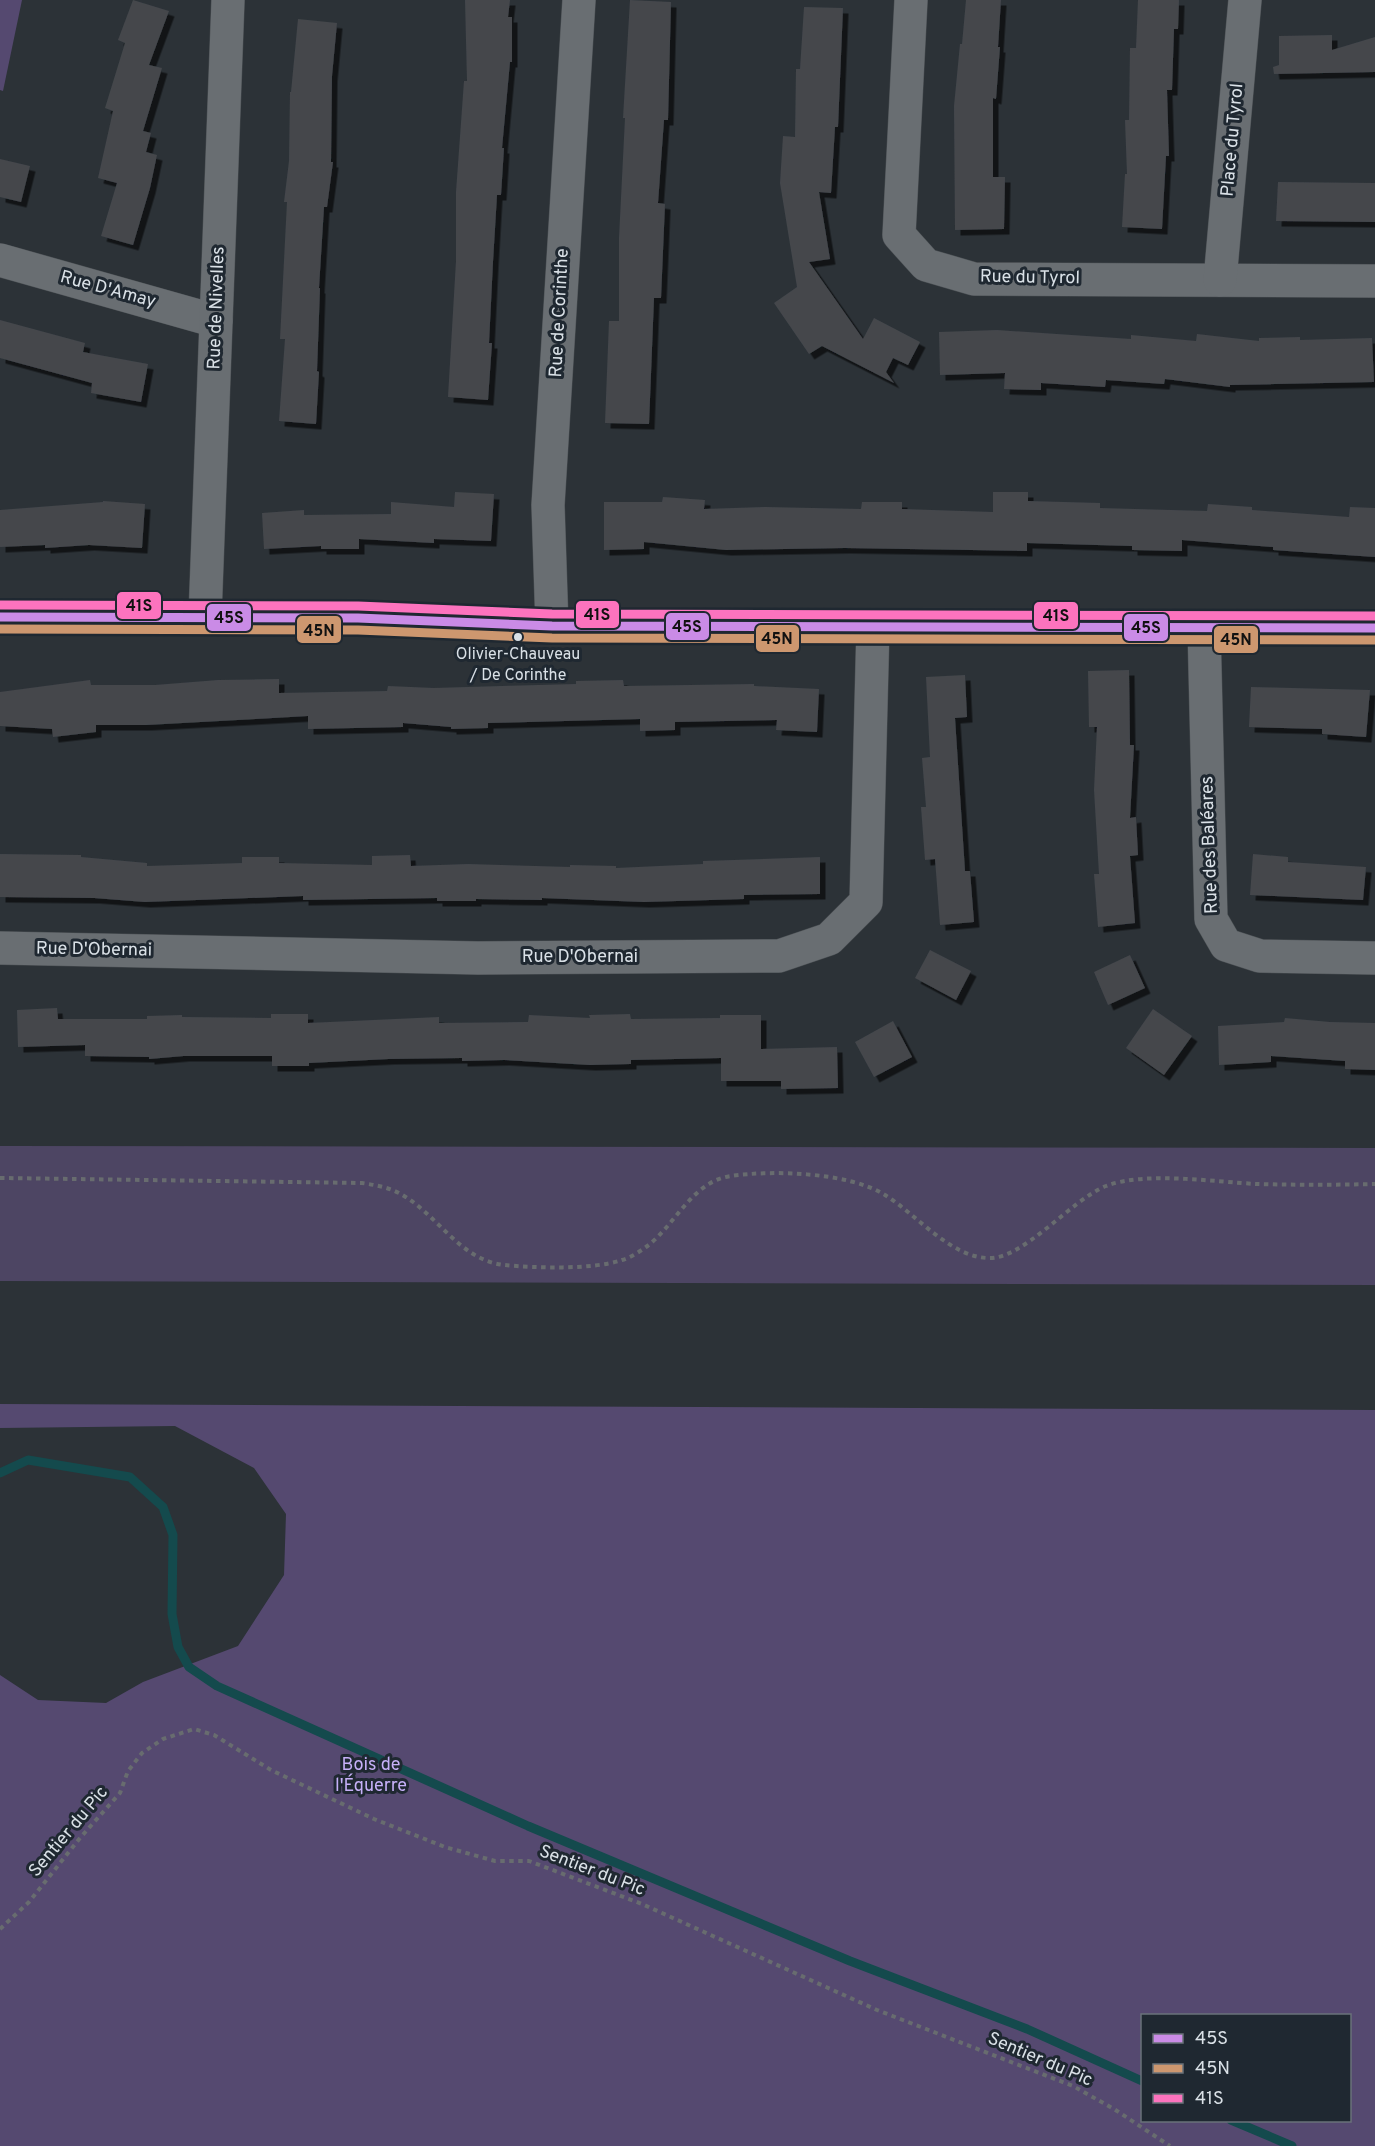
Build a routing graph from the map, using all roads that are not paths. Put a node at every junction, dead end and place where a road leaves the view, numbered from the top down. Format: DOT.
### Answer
graph roads {
  1 [pos="228,0"];
  2 [pos="579,0"];
  3 [pos="911,0"];
  4 [pos="1245,0"];
  5 [pos="0,260"];
  6 [pos="1220,280"];
  7 [pos="1375,281"];
  8 [pos="216,321"];
  9 [pos="0,617"];
  10 [pos="205,617"];
  11 [pos="552,626"];
  12 [pos="873,626"];
  13 [pos="1204,627"];
  14 [pos="1375,628"];
  15 [pos="0,948"];
  16 [pos="1375,958"];
  1 -- 8 [label="street, Rue de Nivelles"];
  2 -- 11 [label="street, Rue de Corinthe"];
  3 -- 6 [label="street, Rue du Tyrol"];
  4 -- 6 [label="street, Place du Tyrol"];
  5 -- 8 [label="street, Rue D'Amay"];
  6 -- 7 [label="street, Rue du Tyrol"];
  8 -- 10 [label="street, Rue de Nivelles"];
  9 -- 10 [label="street"];
  10 -- 11 [label="street"];
  11 -- 12 [label="street"];
  12 -- 13 [label="street"];
  12 -- 15 [label="street, Rue D'Obernai"];
  13 -- 14 [label="street"];
  13 -- 16 [label="street, Rue des Baléares"];
}
